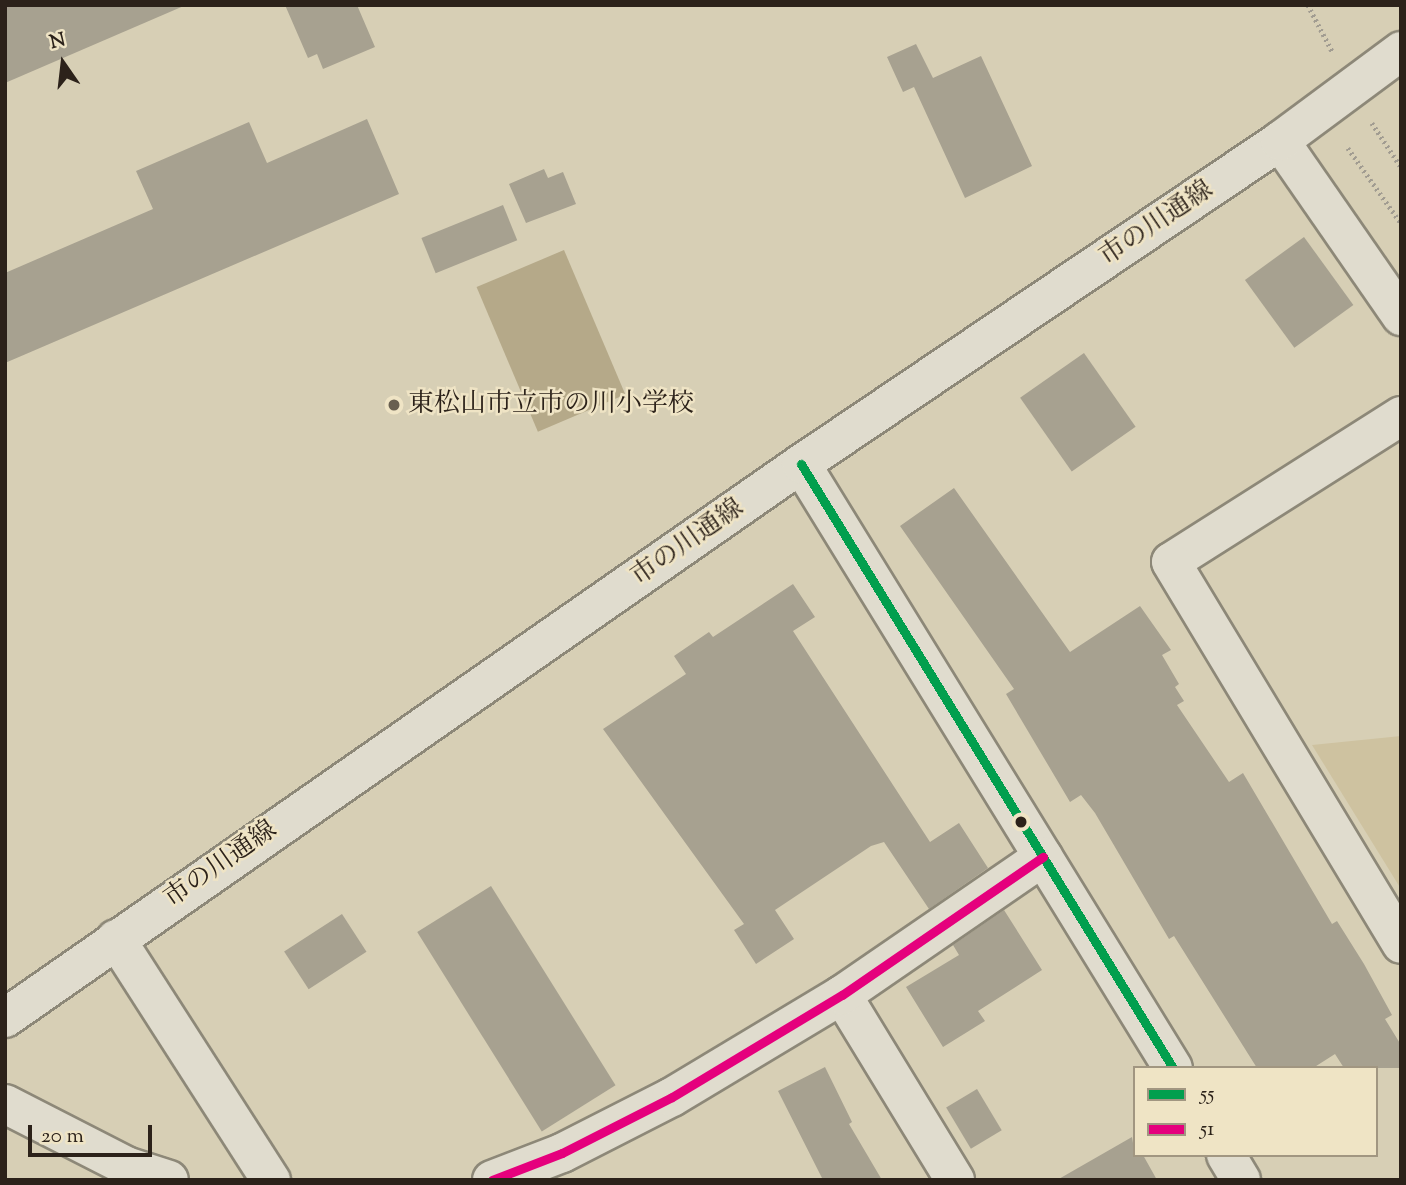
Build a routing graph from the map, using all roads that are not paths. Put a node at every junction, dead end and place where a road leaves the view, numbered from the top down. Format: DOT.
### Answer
graph roads {
  1 [pos="1375,70"];
  2 [pos="1280,141"];
  3 [pos="1401,316"];
  4 [pos="1401,416"];
  5 [pos="801,464"];
  6 [pos="1043,857"];
  7 [pos="116,939"];
  8 [pos="1401,944"];
  9 [pos="842,995"];
  10 [pos="5,1018"];
  11 [pos="1171,1066"];
  12 [pos="5,1104"];
  13 [pos="1227,1157"];
  14 [pos="169,1180"];
  15 [pos="271,1180"];
  16 [pos="492,1180"];
  17 [pos="955,1180"];
  18 [pos="1241,1180"];
  1 -- 2 [label="street, 市の川通線"];
  2 -- 3 [label="street"];
  2 -- 5 [label="street, 市の川通線"];
  4 -- 8 [label="street"];
  5 -- 6 [label="street"];
  5 -- 7 [label="street, 市の川通線"];
  6 -- 9 [label="street"];
  6 -- 11 [label="street"];
  7 -- 10 [label="street, 市の川通線"];
  7 -- 15 [label="street"];
  9 -- 16 [label="street"];
  9 -- 17 [label="street"];
  12 -- 14 [label="street"];
  13 -- 18 [label="street"];
}
